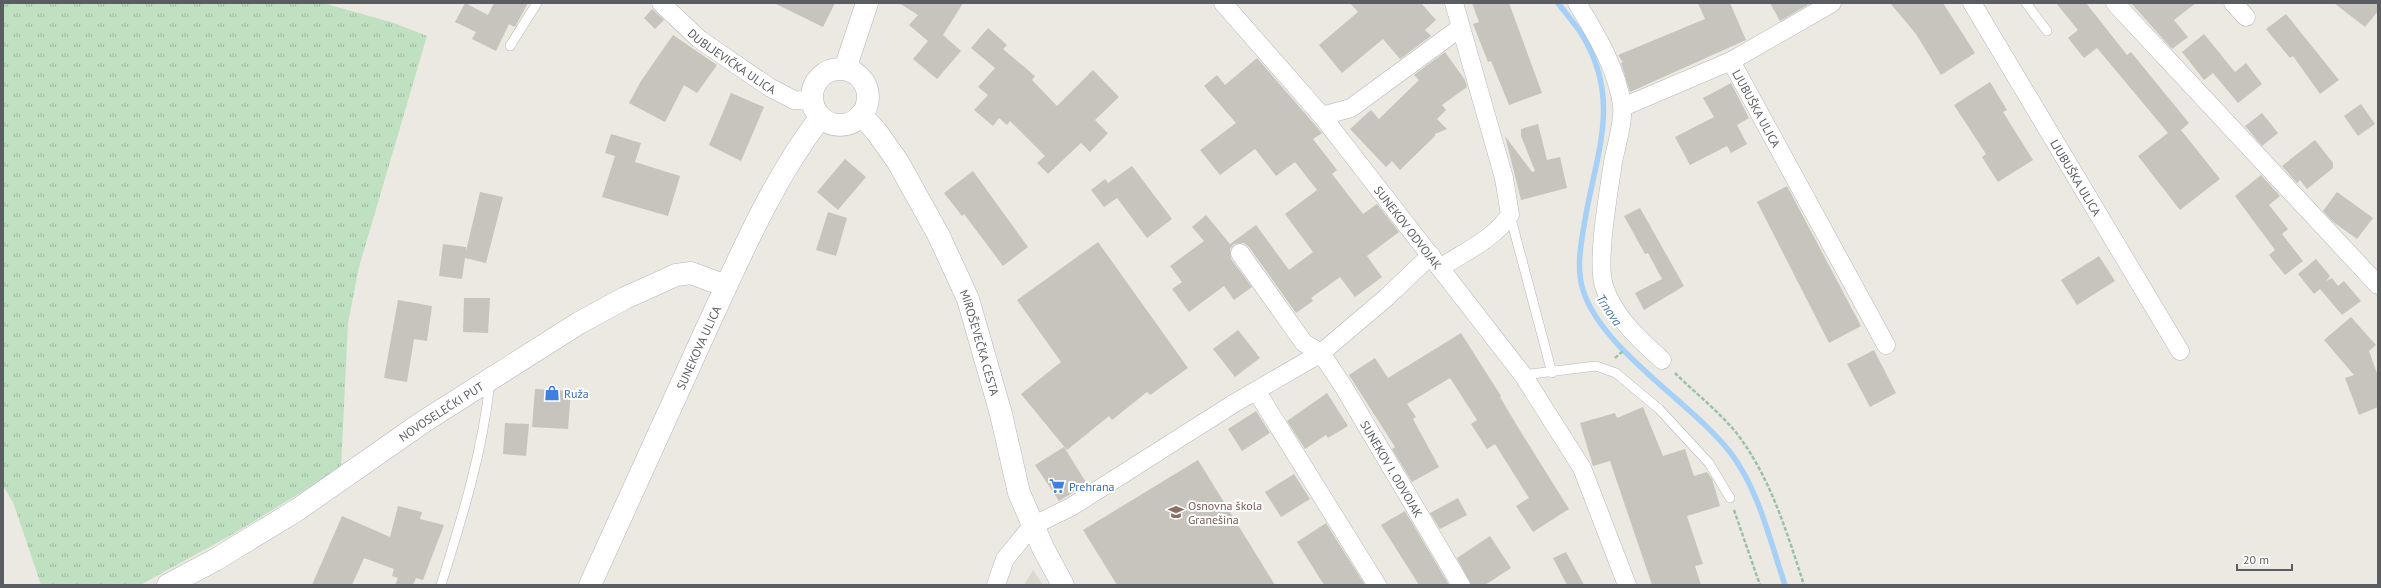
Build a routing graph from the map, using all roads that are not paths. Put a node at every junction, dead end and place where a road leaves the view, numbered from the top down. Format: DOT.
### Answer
graph roads {
  1 [pos="537,3"];
  2 [pos="661,3"];
  3 [pos="867,3"];
  4 [pos="1223,3"];
  5 [pos="1454,3"];
  6 [pos="1577,3"];
  7 [pos="1832,3"];
  8 [pos="1972,3"];
  9 [pos="2026,3"];
  10 [pos="2115,3"];
  11 [pos="2234,3"];
  12 [pos="2246,17"];
  13 [pos="1460,28"];
  14 [pos="2047,31"];
  15 [pos="510,46"];
  16 [pos="1731,61"];
  17 [pos="845,69"];
  18 [pos="1622,107"];
  19 [pos="816,109"];
  20 [pos="861,115"];
  21 [pos="1322,116"];
  22 [pos="1510,215"];
  23 [pos="1240,253"];
  24 [pos="1435,261"];
  25 [pos="2378,285"];
  26 [pos="726,286"];
  27 [pos="1886,345"];
  28 [pos="2180,351"];
  29 [pos="1321,353"];
  30 [pos="1662,360"];
  31 [pos="1552,373"];
  32 [pos="1523,375"];
  33 [pos="490,380"];
  34 [pos="1257,392"];
  35 [pos="1730,498"];
  36 [pos="1032,526"];
  37 [pos="168,585"];
  38 [pos="440,585"];
  39 [pos="590,585"];
  40 [pos="996,585"];
  41 [pos="1063,585"];
  42 [pos="1377,585"];
  43 [pos="1461,585"];
  44 [pos="1627,585"];
  1 -- 15 [label="lane"];
  2 -- 19 [label="street, DUBLJEVIČKA ULICA"];
  3 -- 17 [label="street"];
  4 -- 21 [label="street, SUNEKOV ODVOJAK"];
  5 -- 13 [label="street"];
  6 -- 18 [label="street"];
  7 -- 16 [label="street, LJUBUŠKA ULICA"];
  8 -- 28 [label="street, LJUBUŠKA ULICA"];
  9 -- 14 [label="lane"];
  10 -- 25 [label="street"];
  11 -- 12 [label="street"];
  13 -- 21 [label="street"];
  13 -- 22 [label="street"];
  16 -- 18 [label="street, LJUBUŠKA ULICA"];
  16 -- 27 [label="street, LJUBUŠKA ULICA"];
  17 -- 19 [label="street"];
  17 -- 20 [label="street"];
  18 -- 30 [label="street"];
  19 -- 20 [label="street"];
  19 -- 26 [label="street, SUNEKOVA ULICA"];
  20 -- 36 [label="street, MIROŠEVEČKA CESTA"];
  21 -- 24 [label="street, SUNEKOV ODVOJAK"];
  22 -- 24 [label="street, SUNEKOV ODVOJAK"];
  22 -- 31 [label="lane"];
  23 -- 29 [label="street, SUNEKOV I. ODVOJAK"];
  24 -- 29 [label="street"];
  24 -- 32 [label="street"];
  26 -- 33 [label="street, NOVOSELEČKI PUT"];
  26 -- 39 [label="street, SUNEKOVA ULICA"];
  29 -- 34 [label="street"];
  29 -- 43 [label="street, SUNEKOV I. ODVOJAK"];
  31 -- 32 [label="lane"];
  31 -- 35 [label="lane"];
  32 -- 44 [label="street"];
  33 -- 37 [label="street, NOVOSELEČKI PUT"];
  33 -- 38 [label="lane"];
  34 -- 36 [label="street"];
  34 -- 42 [label="street"];
  36 -- 40 [label="street"];
  36 -- 41 [label="street, MIROŠEVEČKA CESTA"];
}
